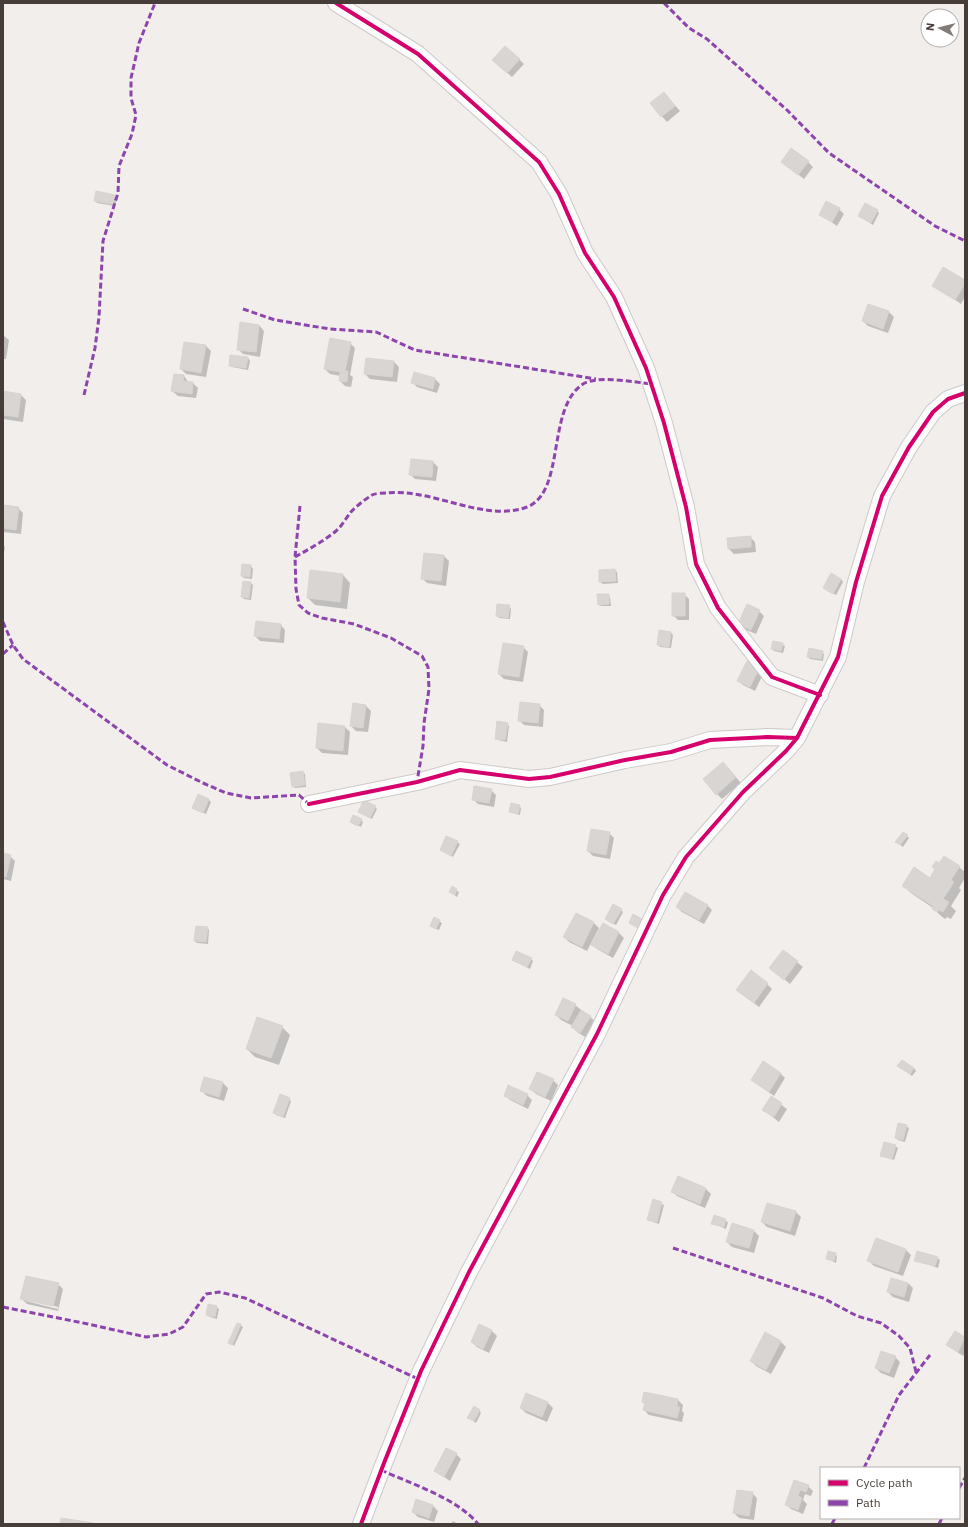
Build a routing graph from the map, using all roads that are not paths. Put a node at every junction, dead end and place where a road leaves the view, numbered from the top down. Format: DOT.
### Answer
graph roads {
  1 [pos="336,3"];
  2 [pos="965,393"];
  3 [pos="820,694"];
  4 [pos="797,738"];
  5 [pos="308,804"];
  6 [pos="361,1524"];
  1 -- 3 [label="street"];
  2 -- 3 [label="street"];
  3 -- 4 [label="street"];
  4 -- 5 [label="street"];
  4 -- 6 [label="street"];
}
